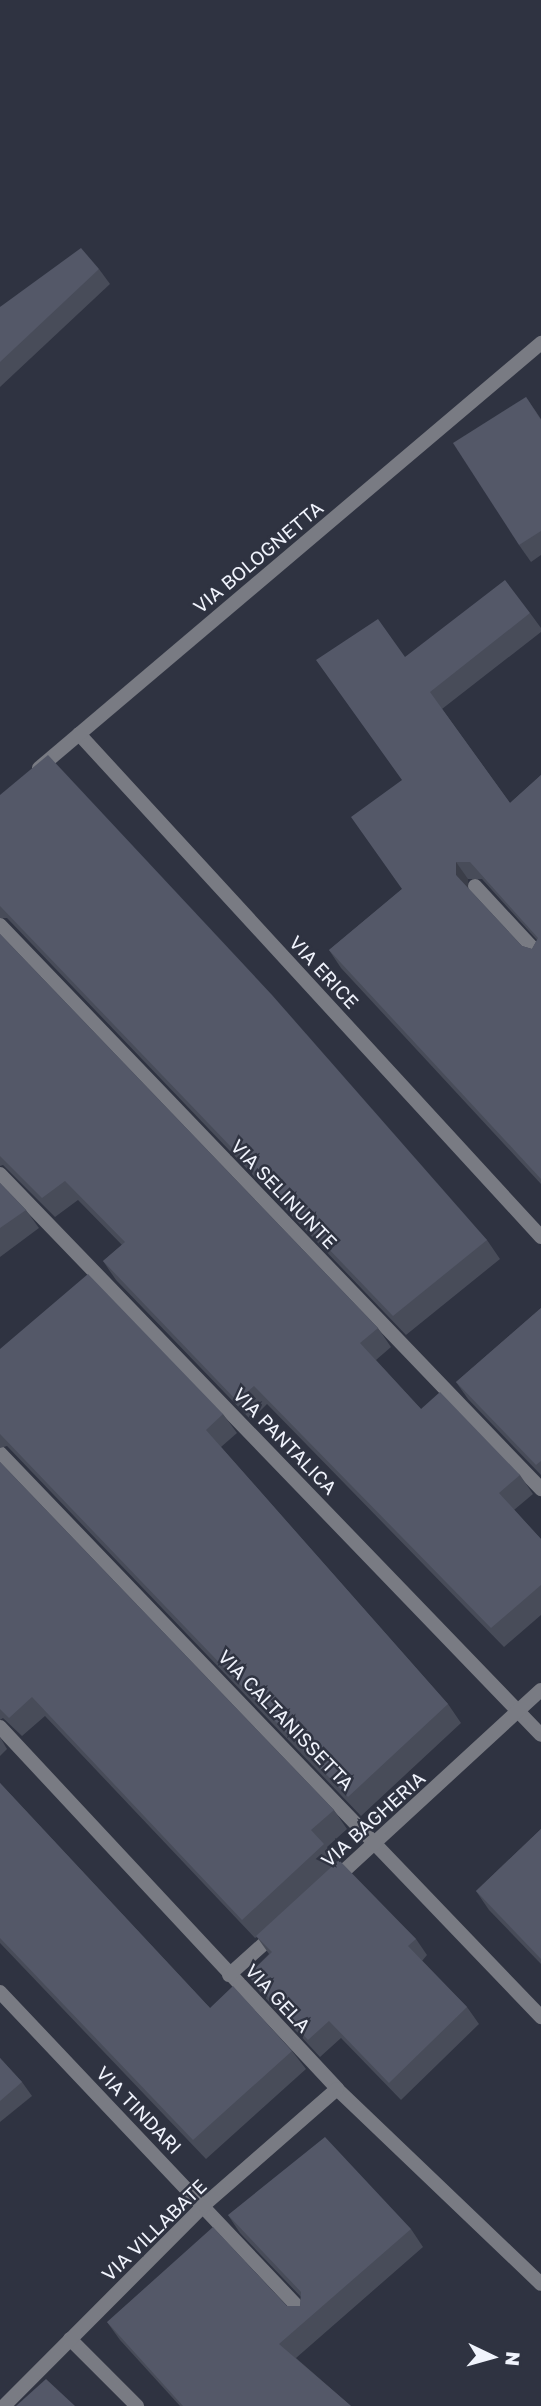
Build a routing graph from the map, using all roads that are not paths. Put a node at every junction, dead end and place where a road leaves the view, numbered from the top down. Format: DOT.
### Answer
graph roads {
  1 [pos="541,343"];
  2 [pos="79,734"];
  3 [pos="30,776"];
  4 [pos="475,886"];
  5 [pos="0,925"];
  6 [pos="541,957"];
  7 [pos="0,1174"];
  8 [pos="541,1237"];
  9 [pos="0,1453"];
  10 [pos="541,1489"];
  11 [pos="541,1690"];
  12 [pos="518,1711"];
  13 [pos="0,1727"];
  14 [pos="541,1735"];
  15 [pos="378,1841"];
  16 [pos="318,1894"];
  17 [pos="289,1921"];
  18 [pos="229,1975"];
  19 [pos="0,1992"];
  20 [pos="541,2017"];
  21 [pos="337,2088"];
  22 [pos="204,2205"];
  23 [pos="541,2284"];
  24 [pos="307,2317"];
  25 [pos="70,2339"];
  26 [pos="4,2406"];
  27 [pos="137,2406"];
  1 -- 2 [label="street, VIA BOLOGNETTA"];
  2 -- 3 [label="street, VIA BOLOGNETTA"];
  2 -- 8 [label="street, VIA ERICE"];
  4 -- 6 [label="street"];
  5 -- 10 [label="street, VIA SELINUNTE"];
  7 -- 12 [label="street, VIA PANTALICA"];
  9 -- 15 [label="street, VIA CALTANISSETTA"];
  11 -- 12 [label="street, VIA BAGHERIA"];
  12 -- 14 [label="street, VIA PANTALICA"];
  12 -- 15 [label="street, VIA BAGHERIA"];
  13 -- 18 [label="street, VIA GELA"];
  15 -- 16 [label="street, VIA BAGHERIA"];
  15 -- 20 [label="street, VIA CALTANISSETTA"];
  17 -- 18 [label="street"];
  18 -- 21 [label="street, VIA GELA"];
  19 -- 22 [label="street, VIA TINDARI"];
  21 -- 22 [label="street, VIA VILLABATE"];
  21 -- 23 [label="street, VIA GELA"];
  22 -- 24 [label="street, VIA TINDARI"];
  22 -- 25 [label="street, VIA VILLABATE"];
  25 -- 26 [label="street, VIA VILLABATE"];
  25 -- 27 [label="street"];
}
